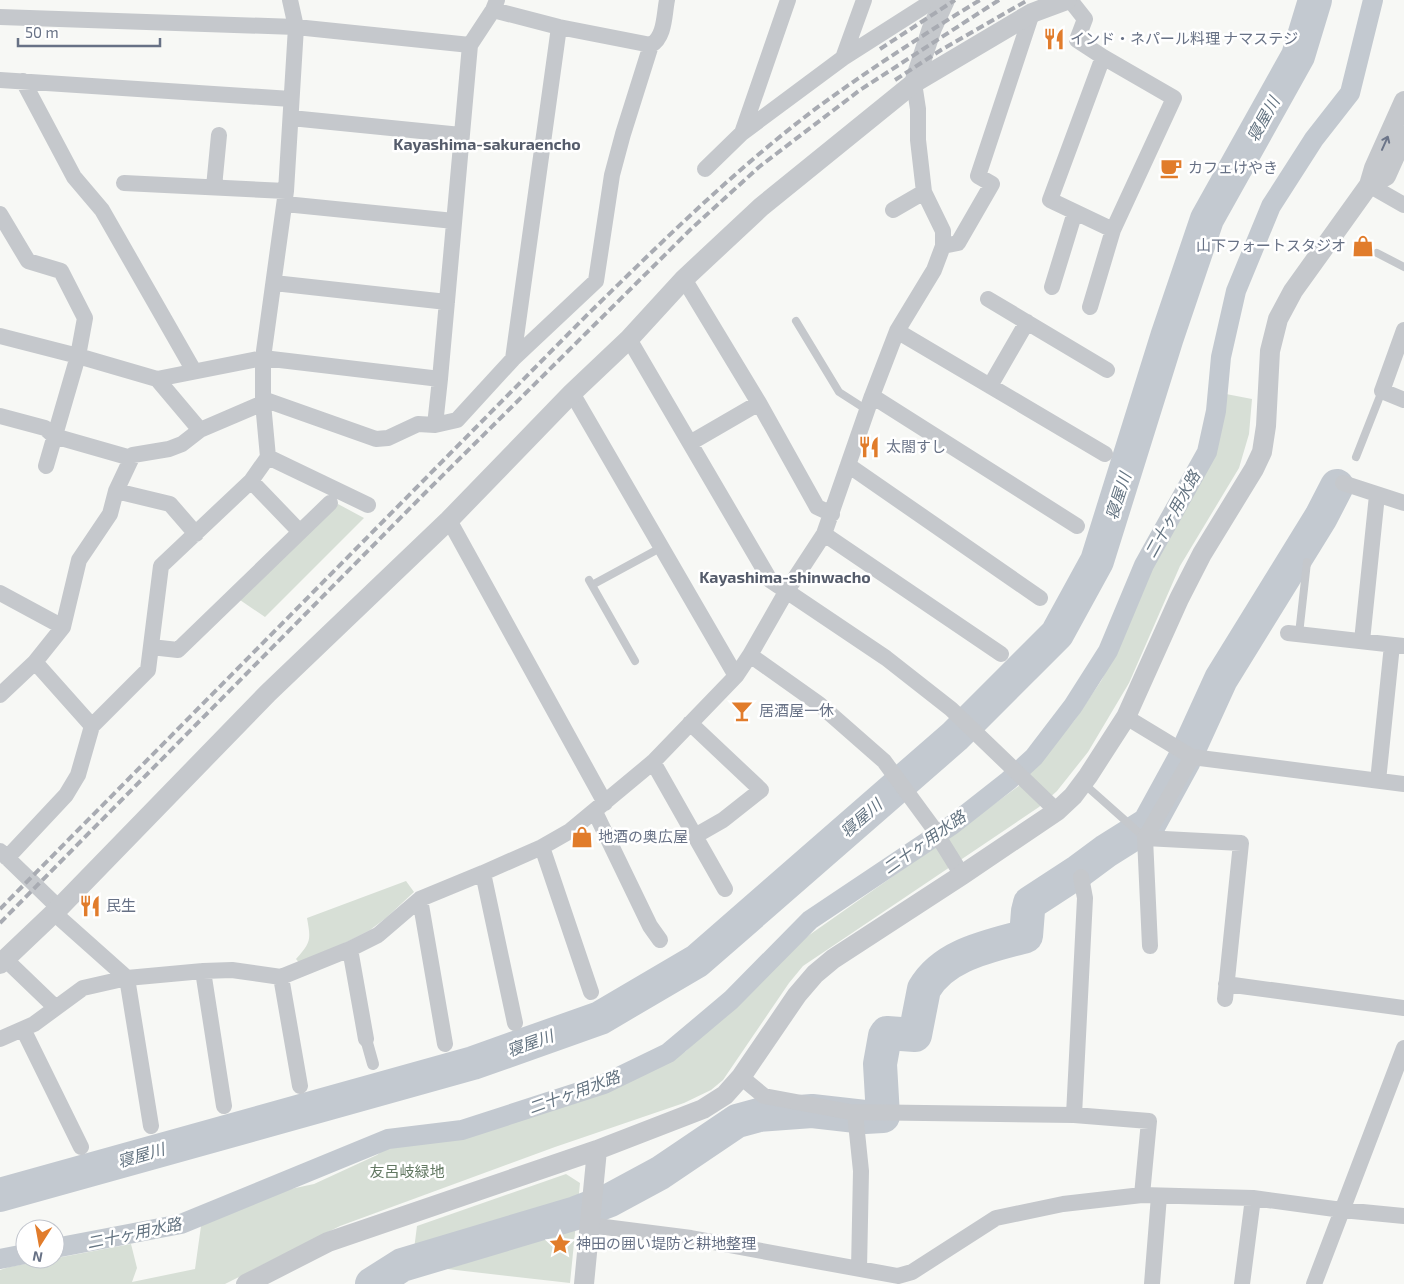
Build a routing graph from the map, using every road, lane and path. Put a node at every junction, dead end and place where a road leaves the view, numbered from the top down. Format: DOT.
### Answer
graph roads {
  1 [pos="290,0"];
  2 [pos="667,0"];
  3 [pos="788,0"];
  4 [pos="864,0"];
  5 [pos="934,0"];
  6 [pos="945,0"];
  7 [pos="1069,0"];
  8 [pos="495,5"];
  9 [pos="1032,13"];
  10 [pos="0,17"];
  11 [pos="296,27"];
  12 [pos="559,27"];
  13 [pos="470,44"];
  14 [pos="651,45"];
  15 [pos="1103,57"];
  16 [pos="843,58"];
  17 [pos="0,80"];
  18 [pos="23,81"];
  19 [pos="914,83"];
  20 [pos="292,99"];
  21 [pos="1404,101"];
  22 [pos="291,118"];
  23 [pos="742,134"];
  24 [pos="219,135"];
  25 [pos="461,135"];
  26 [pos="1404,136"];
  27 [pos="705,169"];
  28 [pos="124,183"];
  29 [pos="1369,185"];
  30 [pos="214,187"];
  31 [pos="924,192"];
  32 [pos="286,198"];
  33 [pos="1404,205"];
  34 [pos="893,210"];
  35 [pos="1075,212"];
  36 [pos="0,216"];
  37 [pos="454,220"];
  38 [pos="1113,230"];
  39 [pos="943,246"];
  40 [pos="1377,254"];
  41 [pos="1404,267"];
  42 [pos="684,279"];
  43 [pos="274,283"];
  44 [pos="1052,287"];
  45 [pos="988,298"];
  46 [pos="447,302"];
  47 [pos="1090,307"];
  48 [pos="796,321"];
  49 [pos="1026,322"];
  50 [pos="1404,330"];
  51 [pos="897,331"];
  52 [pos="0,336"];
  53 [pos="629,339"];
  54 [pos="78,356"];
  55 [pos="263,358"];
  56 [pos="513,359"];
  57 [pos="1107,370"];
  58 [pos="194,371"];
  59 [pos="440,378"];
  60 [pos="157,379"];
  61 [pos="990,386"];
  62 [pos="1382,391"];
  63 [pos="572,393"];
  64 [pos="1404,400"];
  65 [pos="263,401"];
  66 [pos="758,403"];
  67 [pos="870,403"];
  68 [pos="0,416"];
  69 [pos="435,425"];
  70 [pos="200,430"];
  71 [pos="54,436"];
  72 [pos="690,443"];
  73 [pos="1104,454"];
  74 [pos="268,457"];
  75 [pos="1356,457"];
  76 [pos="131,458"];
  77 [pos="848,465"];
  78 [pos="46,466"];
  79 [pos="251,481"];
  80 [pos="1343,482"];
  81 [pos="116,491"];
  82 [pos="1377,495"];
  83 [pos="330,503"];
  84 [pos="1404,504"];
  85 [pos="368,505"];
  86 [pos="832,514"];
  87 [pos="448,520"];
  88 [pos="1077,526"];
  89 [pos="300,532"];
  90 [pos="196,534"];
  91 [pos="824,534"];
  92 [pos="662,548"];
  93 [pos="1307,562"];
  94 [pos="786,592"];
  95 [pos="0,593"];
  96 [pos="1040,598"];
  97 [pos="63,628"];
  98 [pos="1294,634"];
  99 [pos="1362,641"];
  100 [pos="1398,646"];
  101 [pos="151,647"];
  102 [pos="1001,654"];
  103 [pos="750,655"];
  104 [pos="635,661"];
  105 [pos="35,662"];
  106 [pos="736,676"];
  107 [pos="0,695"];
  108 [pos="1126,717"];
  109 [pos="690,723"];
  110 [pos="92,726"];
  111 [pos="1188,755"];
  112 [pos="653,762"];
  113 [pos="1378,781"];
  114 [pos="1083,783"];
  115 [pos="1404,784"];
  116 [pos="600,807"];
  117 [pos="1056,811"];
  118 [pos="1139,833"];
  119 [pos="695,836"];
  120 [pos="542,847"];
  121 [pos="3,854"];
  122 [pos="958,869"];
  123 [pos="483,873"];
  124 [pos="1080,876"];
  125 [pos="725,889"];
  126 [pos="420,898"];
  127 [pos="56,910"];
  128 [pos="660,940"];
  129 [pos="1150,946"];
  130 [pos="350,949"];
  131 [pos="3,962"];
  132 [pos="203,971"];
  133 [pos="281,977"];
  134 [pos="127,978"];
  135 [pos="591,992"];
  136 [pos="56,1008"];
  137 [pos="1404,1008"];
  138 [pos="515,1023"];
  139 [pos="23,1029"];
  140 [pos="0,1039"];
  141 [pos="366,1039"];
  142 [pos="445,1044"];
  143 [pos="1404,1048"];
  144 [pos="372,1064"];
  145 [pos="741,1078"];
  146 [pos="300,1086"];
  147 [pos="224,1106"];
  148 [pos="855,1112"];
  149 [pos="1074,1115"];
  150 [pos="152,1126"];
  151 [pos="81,1147"];
  152 [pos="597,1150"];
  153 [pos="1151,1195"];
  154 [pos="1253,1198"];
  155 [pos="1342,1210"];
  156 [pos="1404,1216"];
  157 [pos="589,1225"];
  158 [pos="860,1269"];
  159 [pos="246,1284"];
  160 [pos="584,1284"];
  161 [pos="1152,1284"];
  162 [pos="1242,1284"];
  163 [pos="1314,1284"];
  1 -- 11 [label="street"];
  2 -- 14 [label="street"];
  3 -- 23 [label="street"];
  4 -- 16 [label="street"];
  5 -- 16 [label="street"];
  6 -- 19 [label="street"];
  7 -- 9 [label="street"];
  7 -- 15 [label="street"];
  8 -- 12 [label="street"];
  8 -- 13 [label="street"];
  9 -- 19 [label="street"];
  9 -- 39 [label="street"];
  10 -- 11 [label="street"];
  11 -- 13 [label="street"];
  11 -- 20 [label="street"];
  12 -- 14 [label="street"];
  12 -- 56 [label="street"];
  13 -- 25 [label="street"];
  14 -- 56 [label="street"];
  15 -- 35 [label="street"];
  15 -- 38 [label="street"];
  16 -- 23 [label="street"];
  17 -- 18 [label="street"];
  18 -- 20 [label="street"];
  18 -- 58 [label="street"];
  19 -- 31 [label="street"];
  19 -- 42 [label="street"];
  20 -- 22 [label="street"];
  29 -- 21 [label="street, one-way"];
  22 -- 25 [label="street"];
  22 -- 32 [label="street"];
  23 -- 27 [label="street"];
  24 -- 30 [label="street"];
  25 -- 37 [label="street"];
  26 -- 29 [label="street"];
  28 -- 30 [label="street"];
  29 -- 33 [label="street"];
  29 -- 108 [label="street"];
  30 -- 32 [label="street"];
  31 -- 34 [label="street"];
  31 -- 39 [label="street"];
  32 -- 37 [label="street"];
  32 -- 43 [label="street"];
  35 -- 38 [label="street"];
  35 -- 44 [label="street"];
  36 -- 54 [label="street"];
  37 -- 46 [label="street"];
  38 -- 47 [label="street"];
  39 -- 51 [label="street"];
  40 -- 41 [label="lane"];
  42 -- 53 [label="street"];
  42 -- 66 [label="street"];
  43 -- 46 [label="street"];
  43 -- 55 [label="street"];
  45 -- 49 [label="street"];
  46 -- 59 [label="street"];
  48 -- 67 [label="lane"];
  49 -- 57 [label="street"];
  49 -- 61 [label="street"];
  50 -- 62 [label="street"];
  51 -- 61 [label="street"];
  51 -- 67 [label="street"];
  52 -- 54 [label="street"];
  53 -- 63 [label="street"];
  53 -- 72 [label="street"];
  54 -- 60 [label="street"];
  54 -- 71 [label="street"];
  55 -- 58 [label="street"];
  55 -- 59 [label="street"];
  55 -- 65 [label="street"];
  56 -- 69 [label="street"];
  58 -- 60 [label="street"];
  59 -- 69 [label="street"];
  60 -- 70 [label="street"];
  61 -- 73 [label="street"];
  62 -- 64 [label="street"];
  62 -- 75 [label="lane"];
  63 -- 87 [label="street"];
  63 -- 92 [label="street"];
  65 -- 69 [label="street"];
  65 -- 70 [label="street"];
  65 -- 74 [label="street"];
  66 -- 72 [label="street"];
  66 -- 86 [label="street"];
  67 -- 77 [label="street"];
  67 -- 88 [label="street"];
  68 -- 71 [label="street"];
  70 -- 76 [label="street"];
  71 -- 76 [label="street"];
  71 -- 78 [label="street"];
  72 -- 94 [label="street"];
  74 -- 79 [label="street"];
  74 -- 85 [label="street"];
  76 -- 81 [label="street"];
  77 -- 86 [label="street"];
  77 -- 96 [label="street"];
  79 -- 89 [label="street"];
  79 -- 90 [label="street"];
  80 -- 82 [label="street"];
  81 -- 90 [label="street"];
  81 -- 97 [label="street"];
  82 -- 84 [label="street"];
  82 -- 99 [label="street"];
  83 -- 89 [label="street"];
  86 -- 91 [label="street"];
  87 -- 116 [label="street"];
  87 -- 127 [label="street"];
  89 -- 101 [label="street"];
  90 -- 101 [label="street"];
  91 -- 94 [label="street"];
  91 -- 102 [label="street"];
  92 -- 104 [label="lane"];
  92 -- 106 [label="street"];
  93 -- 98 [label="lane"];
  94 -- 103 [label="street"];
  94 -- 117 [label="street"];
  95 -- 97 [label="street"];
  97 -- 105 [label="street"];
  98 -- 99 [label="street"];
  99 -- 100 [label="street"];
  100 -- 113 [label="street"];
  101 -- 110 [label="street"];
  103 -- 106 [label="street"];
  103 -- 122 [label="street"];
  105 -- 107 [label="street"];
  105 -- 110 [label="street"];
  106 -- 109 [label="street"];
  108 -- 111 [label="street"];
  108 -- 114 [label="street"];
  109 -- 112 [label="street"];
  109 -- 119 [label="street"];
  110 -- 121 [label="street"];
  111 -- 113 [label="street"];
  111 -- 118 [label="street"];
  112 -- 116 [label="street"];
  112 -- 119 [label="street"];
  113 -- 115 [label="street"];
  114 -- 117 [label="street"];
  114 -- 118 [label="lane"];
  116 -- 120 [label="street"];
  116 -- 128 [label="street"];
  117 -- 122 [label="street"];
  118 -- 129 [label="street"];
  118 -- 137 [label="street"];
  119 -- 125 [label="street"];
  120 -- 123 [label="street"];
  120 -- 135 [label="street"];
  121 -- 127 [label="street"];
  122 -- 145 [label="street"];
  123 -- 126 [label="street"];
  123 -- 138 [label="street"];
  124 -- 149 [label="street"];
  126 -- 130 [label="street"];
  126 -- 142 [label="street"];
  127 -- 131 [label="street"];
  127 -- 134 [label="street"];
  130 -- 133 [label="street"];
  130 -- 141 [label="street"];
  131 -- 136 [label="street"];
  132 -- 133 [label="street"];
  132 -- 134 [label="street"];
  132 -- 147 [label="street"];
  133 -- 146 [label="street"];
  134 -- 136 [label="street"];
  134 -- 150 [label="street"];
  136 -- 139 [label="street"];
  139 -- 140 [label="street"];
  139 -- 151 [label="street"];
  141 -- 144 [label="street"];
  143 -- 155 [label="street"];
  145 -- 148 [label="street"];
  145 -- 152 [label="street"];
  148 -- 149 [label="street"];
  148 -- 158 [label="street"];
  149 -- 153 [label="street"];
  152 -- 157 [label="street"];
  152 -- 159 [label="street"];
  153 -- 154 [label="street"];
  153 -- 158 [label="street"];
  153 -- 161 [label="street"];
  154 -- 155 [label="street"];
  154 -- 162 [label="street"];
  155 -- 156 [label="street"];
  155 -- 163 [label="street"];
  157 -- 158 [label="street"];
  157 -- 160 [label="street"];
}
